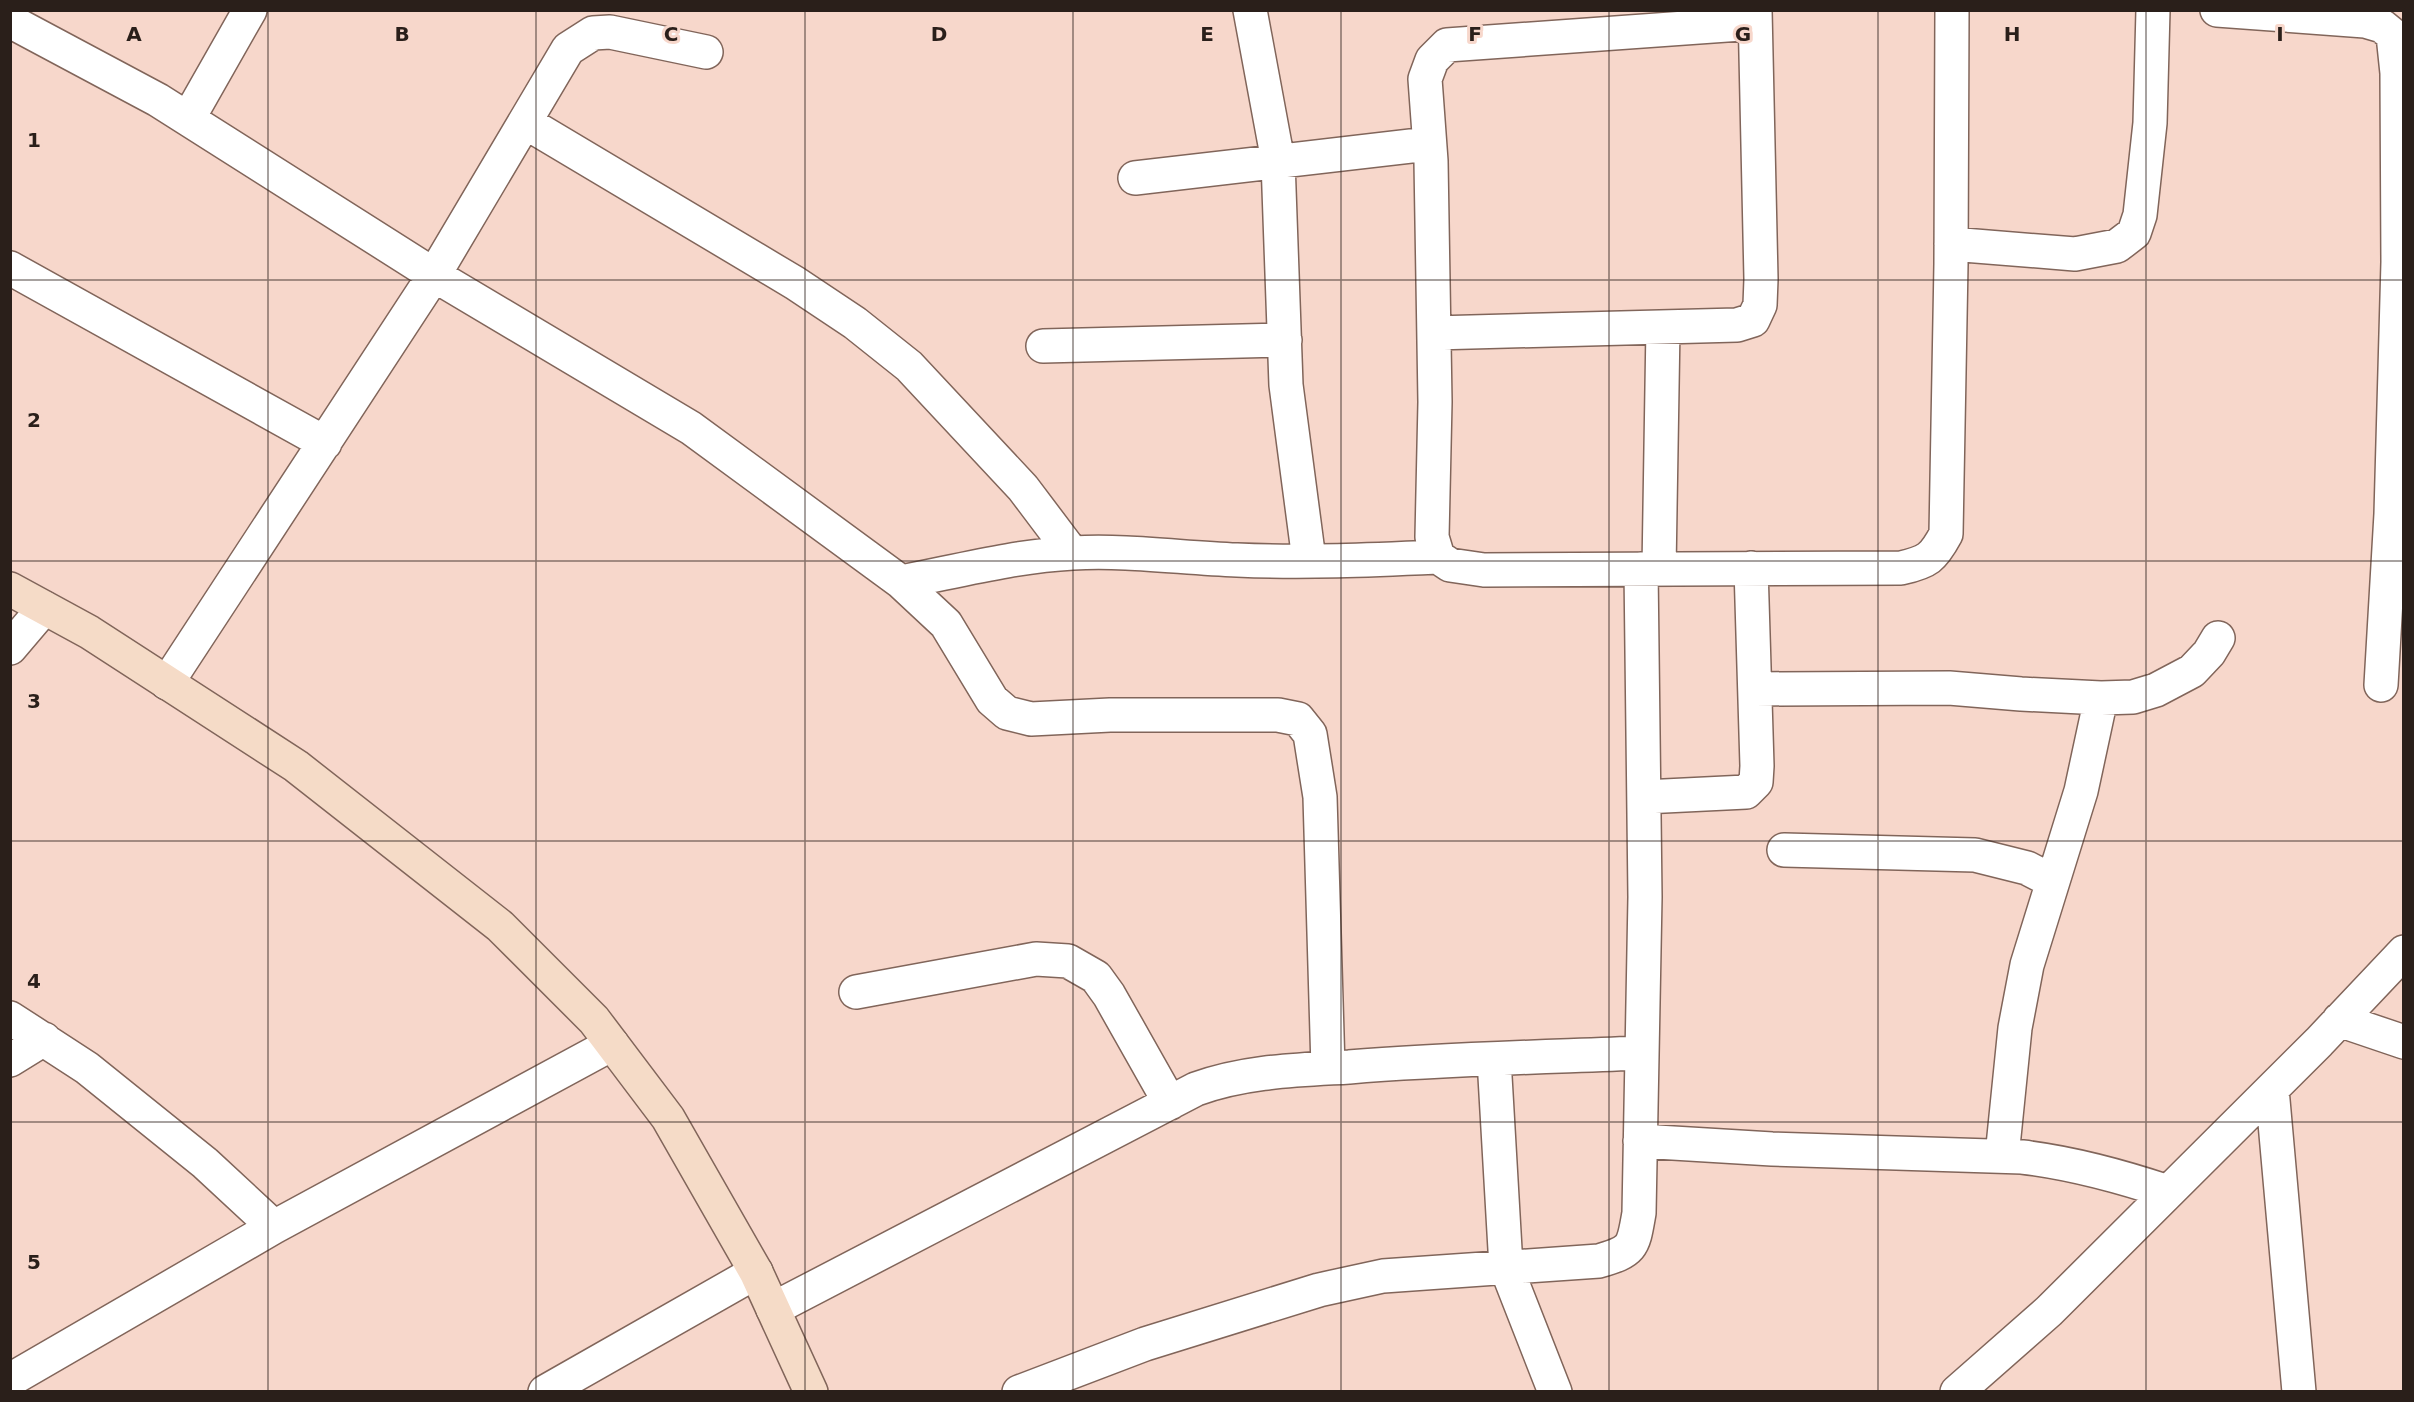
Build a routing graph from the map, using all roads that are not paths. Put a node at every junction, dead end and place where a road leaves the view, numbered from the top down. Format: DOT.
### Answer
graph roads {
  1 [pos="250,10"];
  2 [pos="1250,10"];
  3 [pos="1952,10"];
  4 [pos="2153,10"];
  5 [pos="2217,10"];
  6 [pos="1755,17"];
  7 [pos="10,21"];
  8 [pos="706,52"];
  9 [pos="2399,56"];
  10 [pos="188,119"];
  11 [pos="525,122"];
  12 [pos="1428,144"];
  13 [pos="1278,161"];
  14 [pos="1135,178"];
  15 [pos="1952,244"];
  16 [pos="10,268"];
  17 [pos="434,275"];
  18 [pos="1663,327"];
  19 [pos="1434,333"];
  20 [pos="1285,340"];
  21 [pos="1042,346"];
  22 [pos="324,443"];
  23 [pos="1072,553"];
  24 [pos="1438,557"];
  25 [pos="1309,560"];
  26 [pos="1751,568"];
  27 [pos="1650,569"];
  28 [pos="901,582"];
  29 [pos="10,589"];
  30 [pos="44,608"];
  31 [pos="2218,638"];
  32 [pos="10,648"];
  33 [pos="167,683"];
  34 [pos="2381,685"];
  35 [pos="1755,689"];
  36 [pos="2101,698"];
  37 [pos="1644,797"];
  38 [pos="1785,850"];
  39 [pos="2052,881"];
  40 [pos="2403,952"];
  41 [pos="856,992"];
  42 [pos="10,1018"];
  43 [pos="2339,1020"];
  44 [pos="44,1039"];
  45 [pos="2403,1042"];
  46 [pos="612,1044"];
  47 [pos="1642,1053"];
  48 [pos="1494,1059"];
  49 [pos="10,1060"];
  50 [pos="1328,1068"];
  51 [pos="2272,1089"];
  52 [pos="1170,1103"];
  53 [pos="1640,1141"];
  54 [pos="2002,1156"];
  55 [pos="2168,1192"];
  56 [pos="274,1227"];
  57 [pos="1506,1267"];
  58 [pos="756,1272"];
  59 [pos="773,1309"];
  60 [pos="10,1380"];
  61 [pos="546,1392"];
  62 [pos="811,1392"];
  63 [pos="1019,1392"];
  64 [pos="1555,1392"];
  65 [pos="1957,1392"];
  66 [pos="2299,1392"];
  1 -- 10 [label="street"];
  2 -- 13 [label="street"];
  3 -- 15 [label="street"];
  4 -- 15 [label="street"];
  5 -- 9 [label="street"];
  6 -- 12 [label="street"];
  6 -- 18 [label="street"];
  7 -- 10 [label="street"];
  8 -- 11 [label="street"];
  9 -- 34 [label="street"];
  10 -- 17 [label="street"];
  11 -- 17 [label="street"];
  11 -- 23 [label="street"];
  12 -- 13 [label="street"];
  12 -- 19 [label="street"];
  13 -- 14 [label="street"];
  13 -- 20 [label="street"];
  15 -- 26 [label="street"];
  16 -- 22 [label="street"];
  17 -- 22 [label="street"];
  17 -- 28 [label="street"];
  18 -- 19 [label="street"];
  18 -- 27 [label="street"];
  19 -- 24 [label="street"];
  20 -- 21 [label="street"];
  20 -- 25 [label="street"];
  22 -- 33 [label="street"];
  23 -- 25 [label="street"];
  23 -- 28 [label="street"];
  24 -- 25 [label="street"];
  24 -- 27 [label="street"];
  26 -- 27 [label="street"];
  26 -- 35 [label="street"];
  27 -- 37 [label="street"];
  28 -- 50 [label="street"];
  29 -- 30 [label="street"];
  30 -- 32 [label="street"];
  30 -- 33 [label="street"];
  31 -- 36 [label="street"];
  33 -- 46 [label="street"];
  35 -- 36 [label="street"];
  35 -- 37 [label="street"];
  36 -- 39 [label="street"];
  37 -- 47 [label="street"];
  38 -- 39 [label="street"];
  39 -- 54 [label="street"];
  40 -- 43 [label="street"];
  41 -- 52 [label="street"];
  42 -- 44 [label="street"];
  43 -- 45 [label="street"];
  43 -- 51 [label="street"];
  44 -- 49 [label="street"];
  44 -- 56 [label="street"];
  46 -- 56 [label="street"];
  46 -- 58 [label="street"];
  47 -- 48 [label="street"];
  47 -- 53 [label="street"];
  48 -- 50 [label="street"];
  48 -- 57 [label="street"];
  50 -- 52 [label="street"];
  51 -- 55 [label="street"];
  51 -- 66 [label="street"];
  52 -- 59 [label="street"];
  53 -- 54 [label="street"];
  53 -- 57 [label="street"];
  54 -- 55 [label="street"];
  55 -- 65 [label="street"];
  56 -- 60 [label="street"];
  57 -- 63 [label="street"];
  57 -- 64 [label="street"];
  58 -- 59 [label="street"];
  58 -- 61 [label="street"];
  59 -- 62 [label="street"];
}
